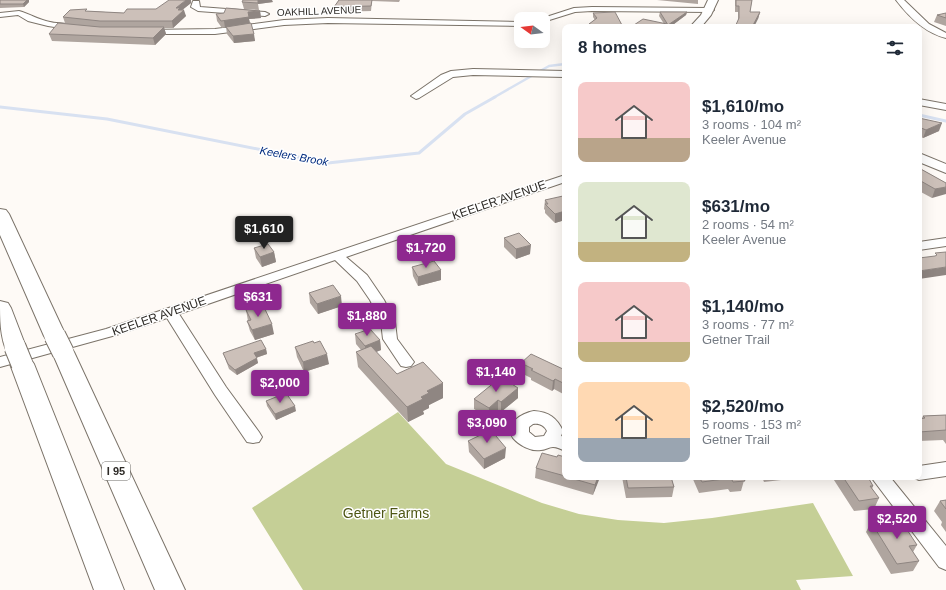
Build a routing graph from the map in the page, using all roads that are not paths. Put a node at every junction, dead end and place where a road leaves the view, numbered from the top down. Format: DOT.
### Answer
graph roads {
  1 [pos="900,0"];
  2 [pos="196,3"];
  3 [pos="265,4"];
  4 [pos="711,5"];
  5 [pos="265,14"];
  6 [pos="0,15"];
  7 [pos="550,18"];
  8 [pos="265,24"];
  9 [pos="514,24"];
  10 [pos="698,24"];
  11 [pos="82,29"];
  12 [pos="141,32"];
  13 [pos="946,36"];
  14 [pos="562,74"];
  15 [pos="416,96"];
  16 [pos="922,103"];
  17 [pos="946,107"];
  18 [pos="922,158"];
  19 [pos="946,169"];
  20 [pos="562,179"];
  21 [pos="0,214"];
  22 [pos="946,242"];
  23 [pos="922,246"];
  24 [pos="337,255"];
  25 [pos="0,308"];
  26 [pos="171,312"];
  27 [pos="12,358"];
  28 [pos="406,362"];
  29 [pos="252,438"];
  30 [pos="946,469"];
  31 [pos="922,473"];
  32 [pos="887,480"];
  33 [pos="946,561"];
  34 [pos="109,590"];
  35 [pos="170,590"];
  1 -- 13 [label="street"];
  2 -- 5 [label="street"];
  3 -- 5 [label="street"];
  4 -- 7 [label="street"];
  4 -- 10 [label="main road"];
  5 -- 8 [label="street"];
  6 -- 11 [label="street"];
  8 -- 9 [label="street, OAKHILL AVENUE"];
  8 -- 12 [label="street, OAKHILL AVENUE"];
  14 -- 15 [label="street"];
  16 -- 17 [label="street"];
  18 -- 19 [label="main road"];
  20 -- 24 [label="street, KEELER AVENUE"];
  21 -- 35 [label="highway, I 95"];
  22 -- 23 [label="street"];
  24 -- 26 [label="street, KEELER AVENUE"];
  24 -- 28 [label="street"];
  25 -- 27 [label="highway"];
  26 -- 27 [label="street, KEELER AVENUE"];
  26 -- 29 [label="street"];
  27 -- 34 [label="highway"];
  30 -- 31 [label="street"];
  32 -- 33 [label="street"];
}
